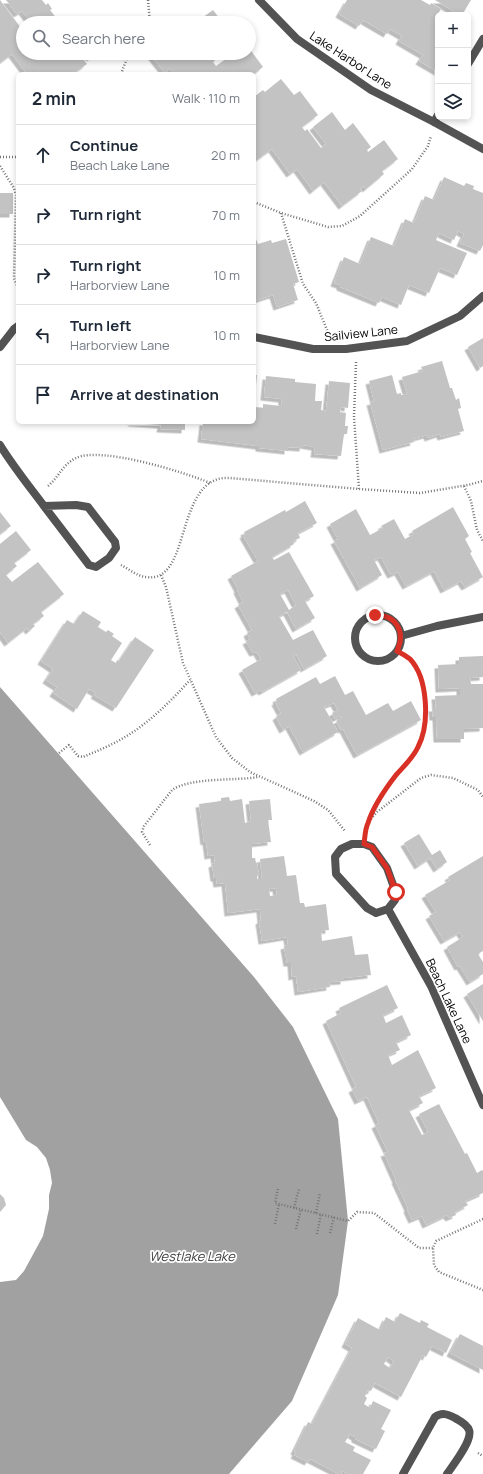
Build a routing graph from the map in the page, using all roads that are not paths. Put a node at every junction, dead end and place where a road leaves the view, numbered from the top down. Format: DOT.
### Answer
graph roads {
  1 [pos="259,0"];
  2 [pos="483,39"];
  3 [pos="471,59"];
  4 [pos="435,119"];
  5 [pos="438,120"];
  6 [pos="483,149"];
  7 [pos="483,296"];
  8 [pos="16,328"];
  9 [pos="256,337"];
  10 [pos="0,347"];
  11 [pos="0,445"];
  12 [pos="44,506"];
  13 [pos="483,617"];
  14 [pos="401,636"];
  15 [pos="388,909"];
  16 [pos="483,1105"];
  17 [pos="403,1474"];
  18 [pos="447,1474"];
  1 -- 4 [label="street, Lake Harbor Lane"];
  2 -- 3 [label="street"];
  5 -- 6 [label="street, Lake Harbor Lane"];
  7 -- 9 [label="street, Sailview Lane"];
  8 -- 10 [label="street"];
  11 -- 12 [label="street"];
  12 -- 12 [label="street"];
  13 -- 14 [label="street"];
  14 -- 14 [label="street"];
  15 -- 15 [label="street"];
  15 -- 16 [label="street, Beach Lake Lane"];
  17 -- 18 [label="street"];
}
